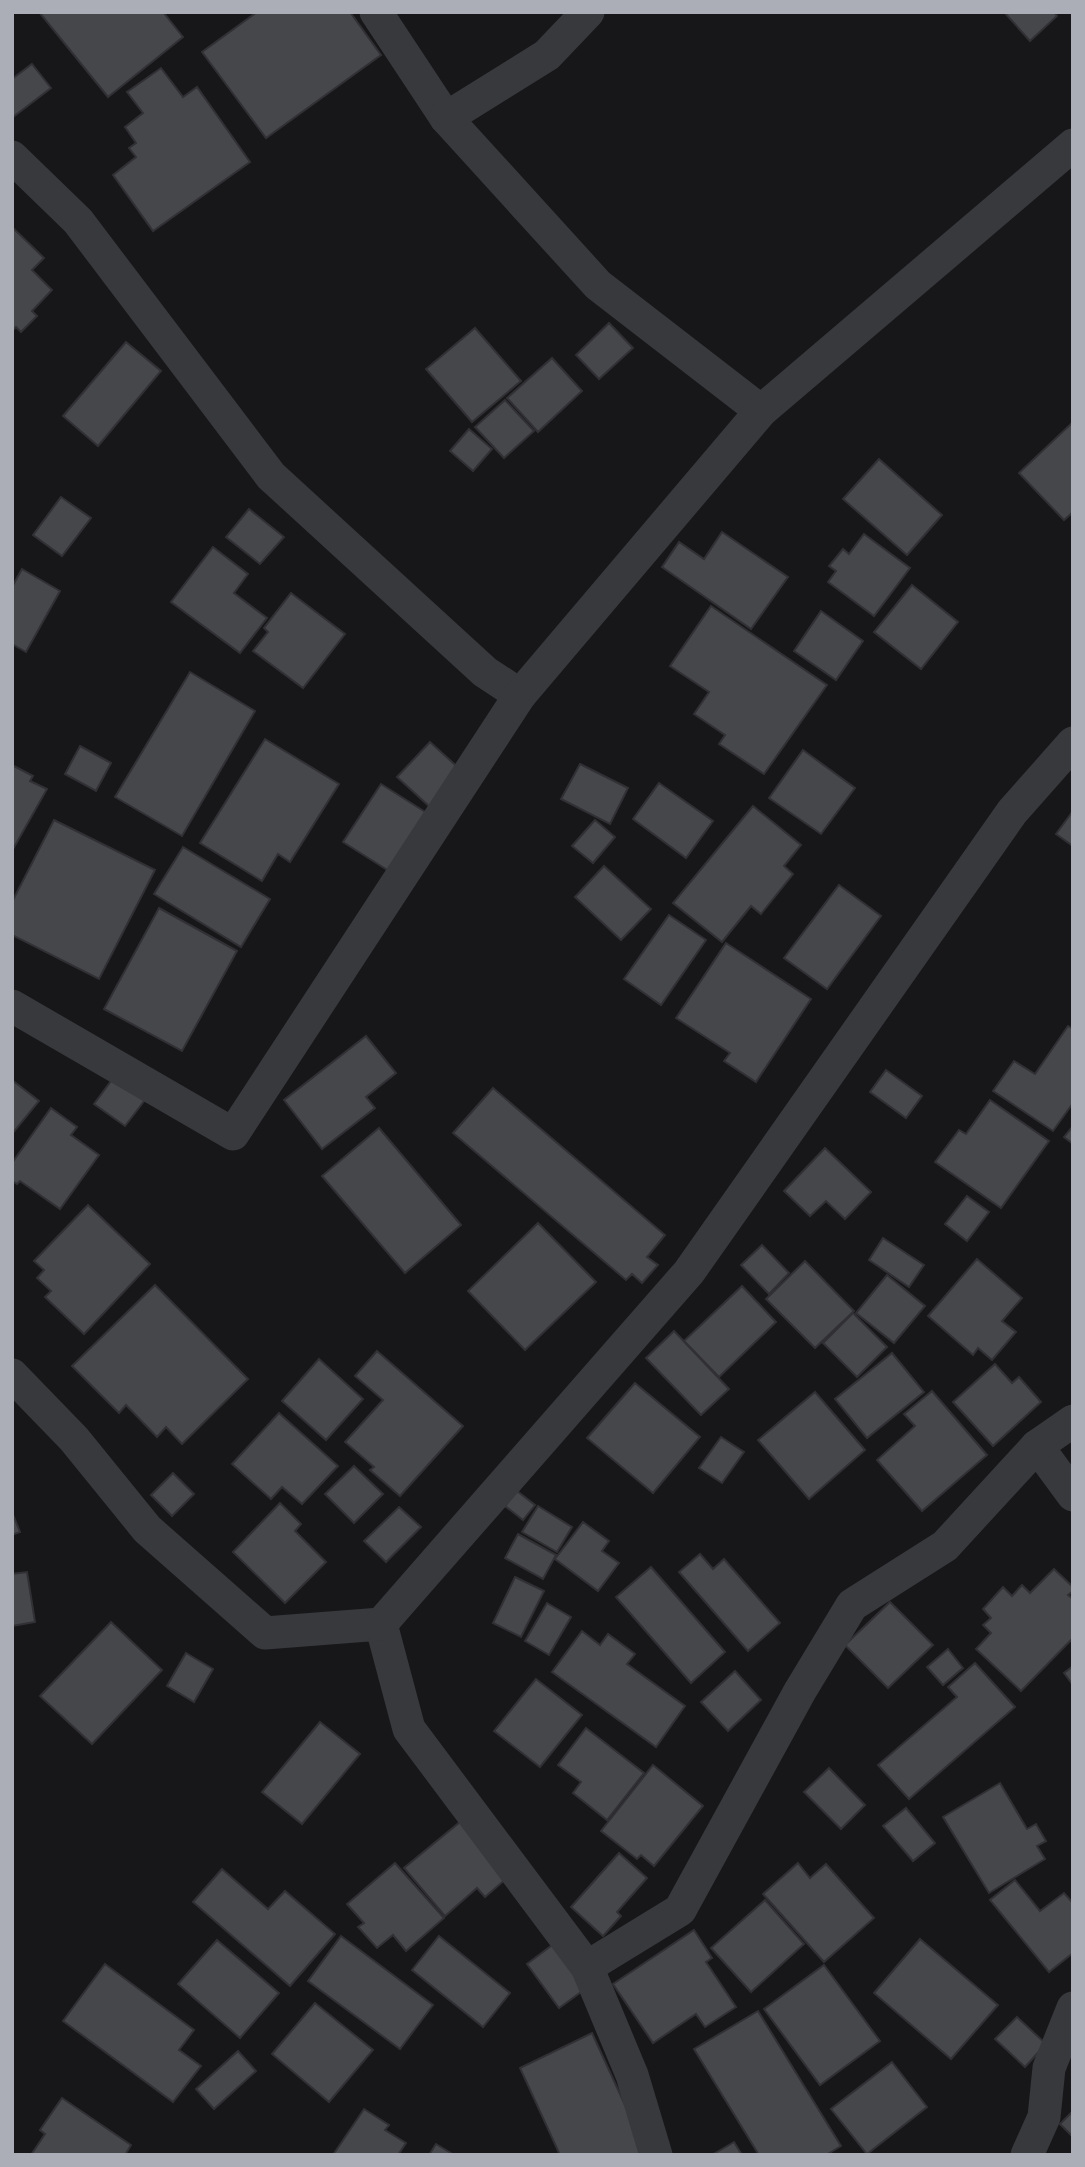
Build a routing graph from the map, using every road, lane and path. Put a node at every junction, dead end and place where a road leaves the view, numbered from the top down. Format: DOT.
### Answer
graph roads {
  1 [pos="376,12"];
  2 [pos="588,12"];
  3 [pos="446,118"];
  4 [pos="1073,145"];
  5 [pos="12,157"];
  6 [pos="761,411"];
  7 [pos="520,695"];
  8 [pos="1073,743"];
  9 [pos="12,1006"];
  10 [pos="12,1375"];
  11 [pos="1073,1421"];
  12 [pos="1037,1446"];
  13 [pos="1073,1495"];
  14 [pos="381,1624"];
  15 [pos="587,1966"];
  16 [pos="1073,2008"];
  17 [pos="656,2155"];
  18 [pos="1027,2155"];
  1 -- 3 [label="street"];
  2 -- 3 [label="street"];
  3 -- 6 [label="street"];
  4 -- 6 [label="street"];
  5 -- 7 [label="street"];
  6 -- 7 [label="street"];
  7 -- 9 [label="street"];
  8 -- 14 [label="street"];
  10 -- 14 [label="street"];
  11 -- 12 [label="street"];
  12 -- 13 [label="street"];
  12 -- 15 [label="street"];
  14 -- 15 [label="street"];
  15 -- 17 [label="street"];
  16 -- 18 [label="street"];
}
